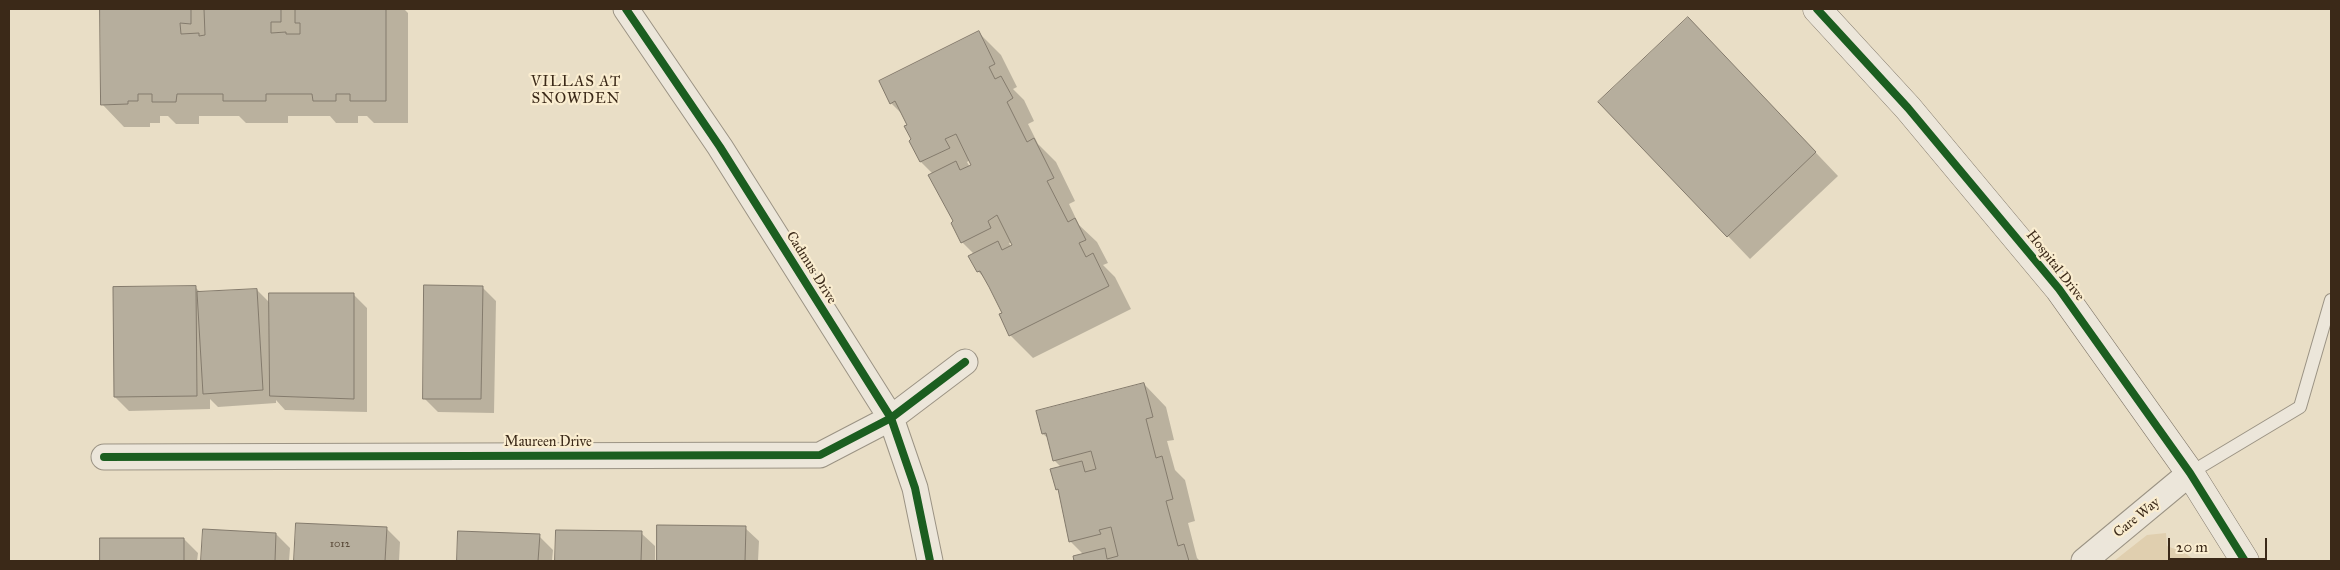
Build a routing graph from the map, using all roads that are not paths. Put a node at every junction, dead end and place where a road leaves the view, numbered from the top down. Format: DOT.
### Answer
graph roads {
  1 [pos="626,9"];
  2 [pos="1816,9"];
  3 [pos="2331,300"];
  4 [pos="965,362"];
  5 [pos="890,418"];
  6 [pos="104,457"];
  7 [pos="2190,473"];
  8 [pos="930,561"];
  9 [pos="2084,561"];
  10 [pos="2245,561"];
  1 -- 5 [label="street, Cadmus Drive"];
  2 -- 7 [label="street, Hospital Drive"];
  3 -- 7 [label="lane"];
  4 -- 5 [label="street, Maureen Drive"];
  5 -- 6 [label="street, Maureen Drive"];
  5 -- 8 [label="street, Cadmus Drive"];
  7 -- 9 [label="street, Care Way"];
  7 -- 10 [label="street, Hospital Drive"];
}
